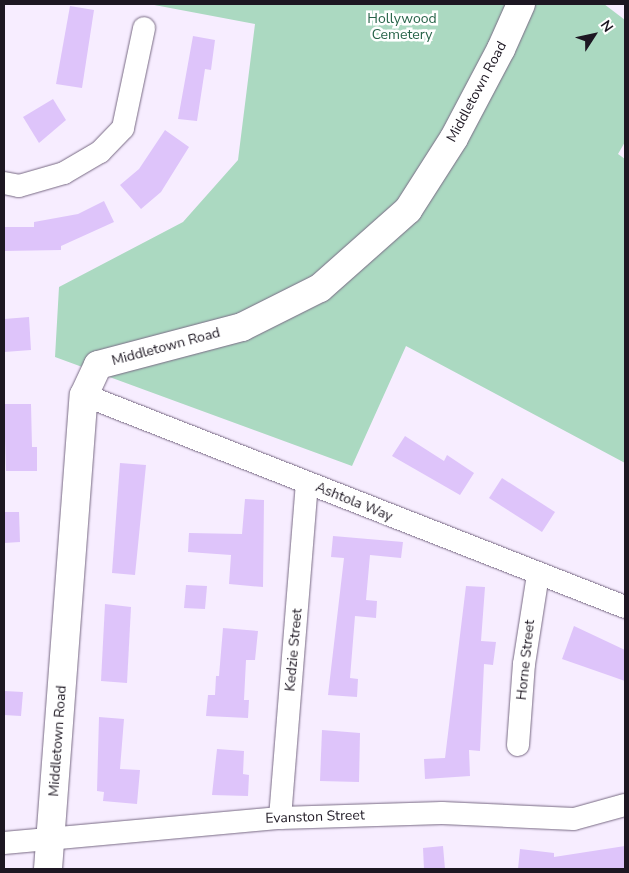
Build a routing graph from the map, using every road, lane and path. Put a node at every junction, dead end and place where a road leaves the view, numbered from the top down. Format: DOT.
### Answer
graph roads {
  1 [pos="521,4"];
  2 [pos="144,28"];
  3 [pos="4,184"];
  4 [pos="84,395"];
  5 [pos="308,483"];
  6 [pos="538,575"];
  7 [pos="625,607"];
  8 [pos="518,745"];
  9 [pos="625,805"];
  10 [pos="280,818"];
  11 [pos="50,838"];
  12 [pos="4,843"];
  13 [pos="48,869"];
  1 -- 4 [label="street, Middletown Road"];
  2 -- 3 [label="street"];
  4 -- 5 [label="street, Ashtola Way"];
  4 -- 11 [label="street, Middletown Road"];
  5 -- 6 [label="street, Ashtola Way"];
  5 -- 10 [label="street, Kedzie Street"];
  6 -- 7 [label="street, Ashtola Way"];
  6 -- 8 [label="street, Horne Street"];
  9 -- 10 [label="street, Evanston Street"];
  10 -- 11 [label="street, Evanston Street"];
  11 -- 12 [label="street, Evanston Street"];
  11 -- 13 [label="street, Middletown Road"];
}
